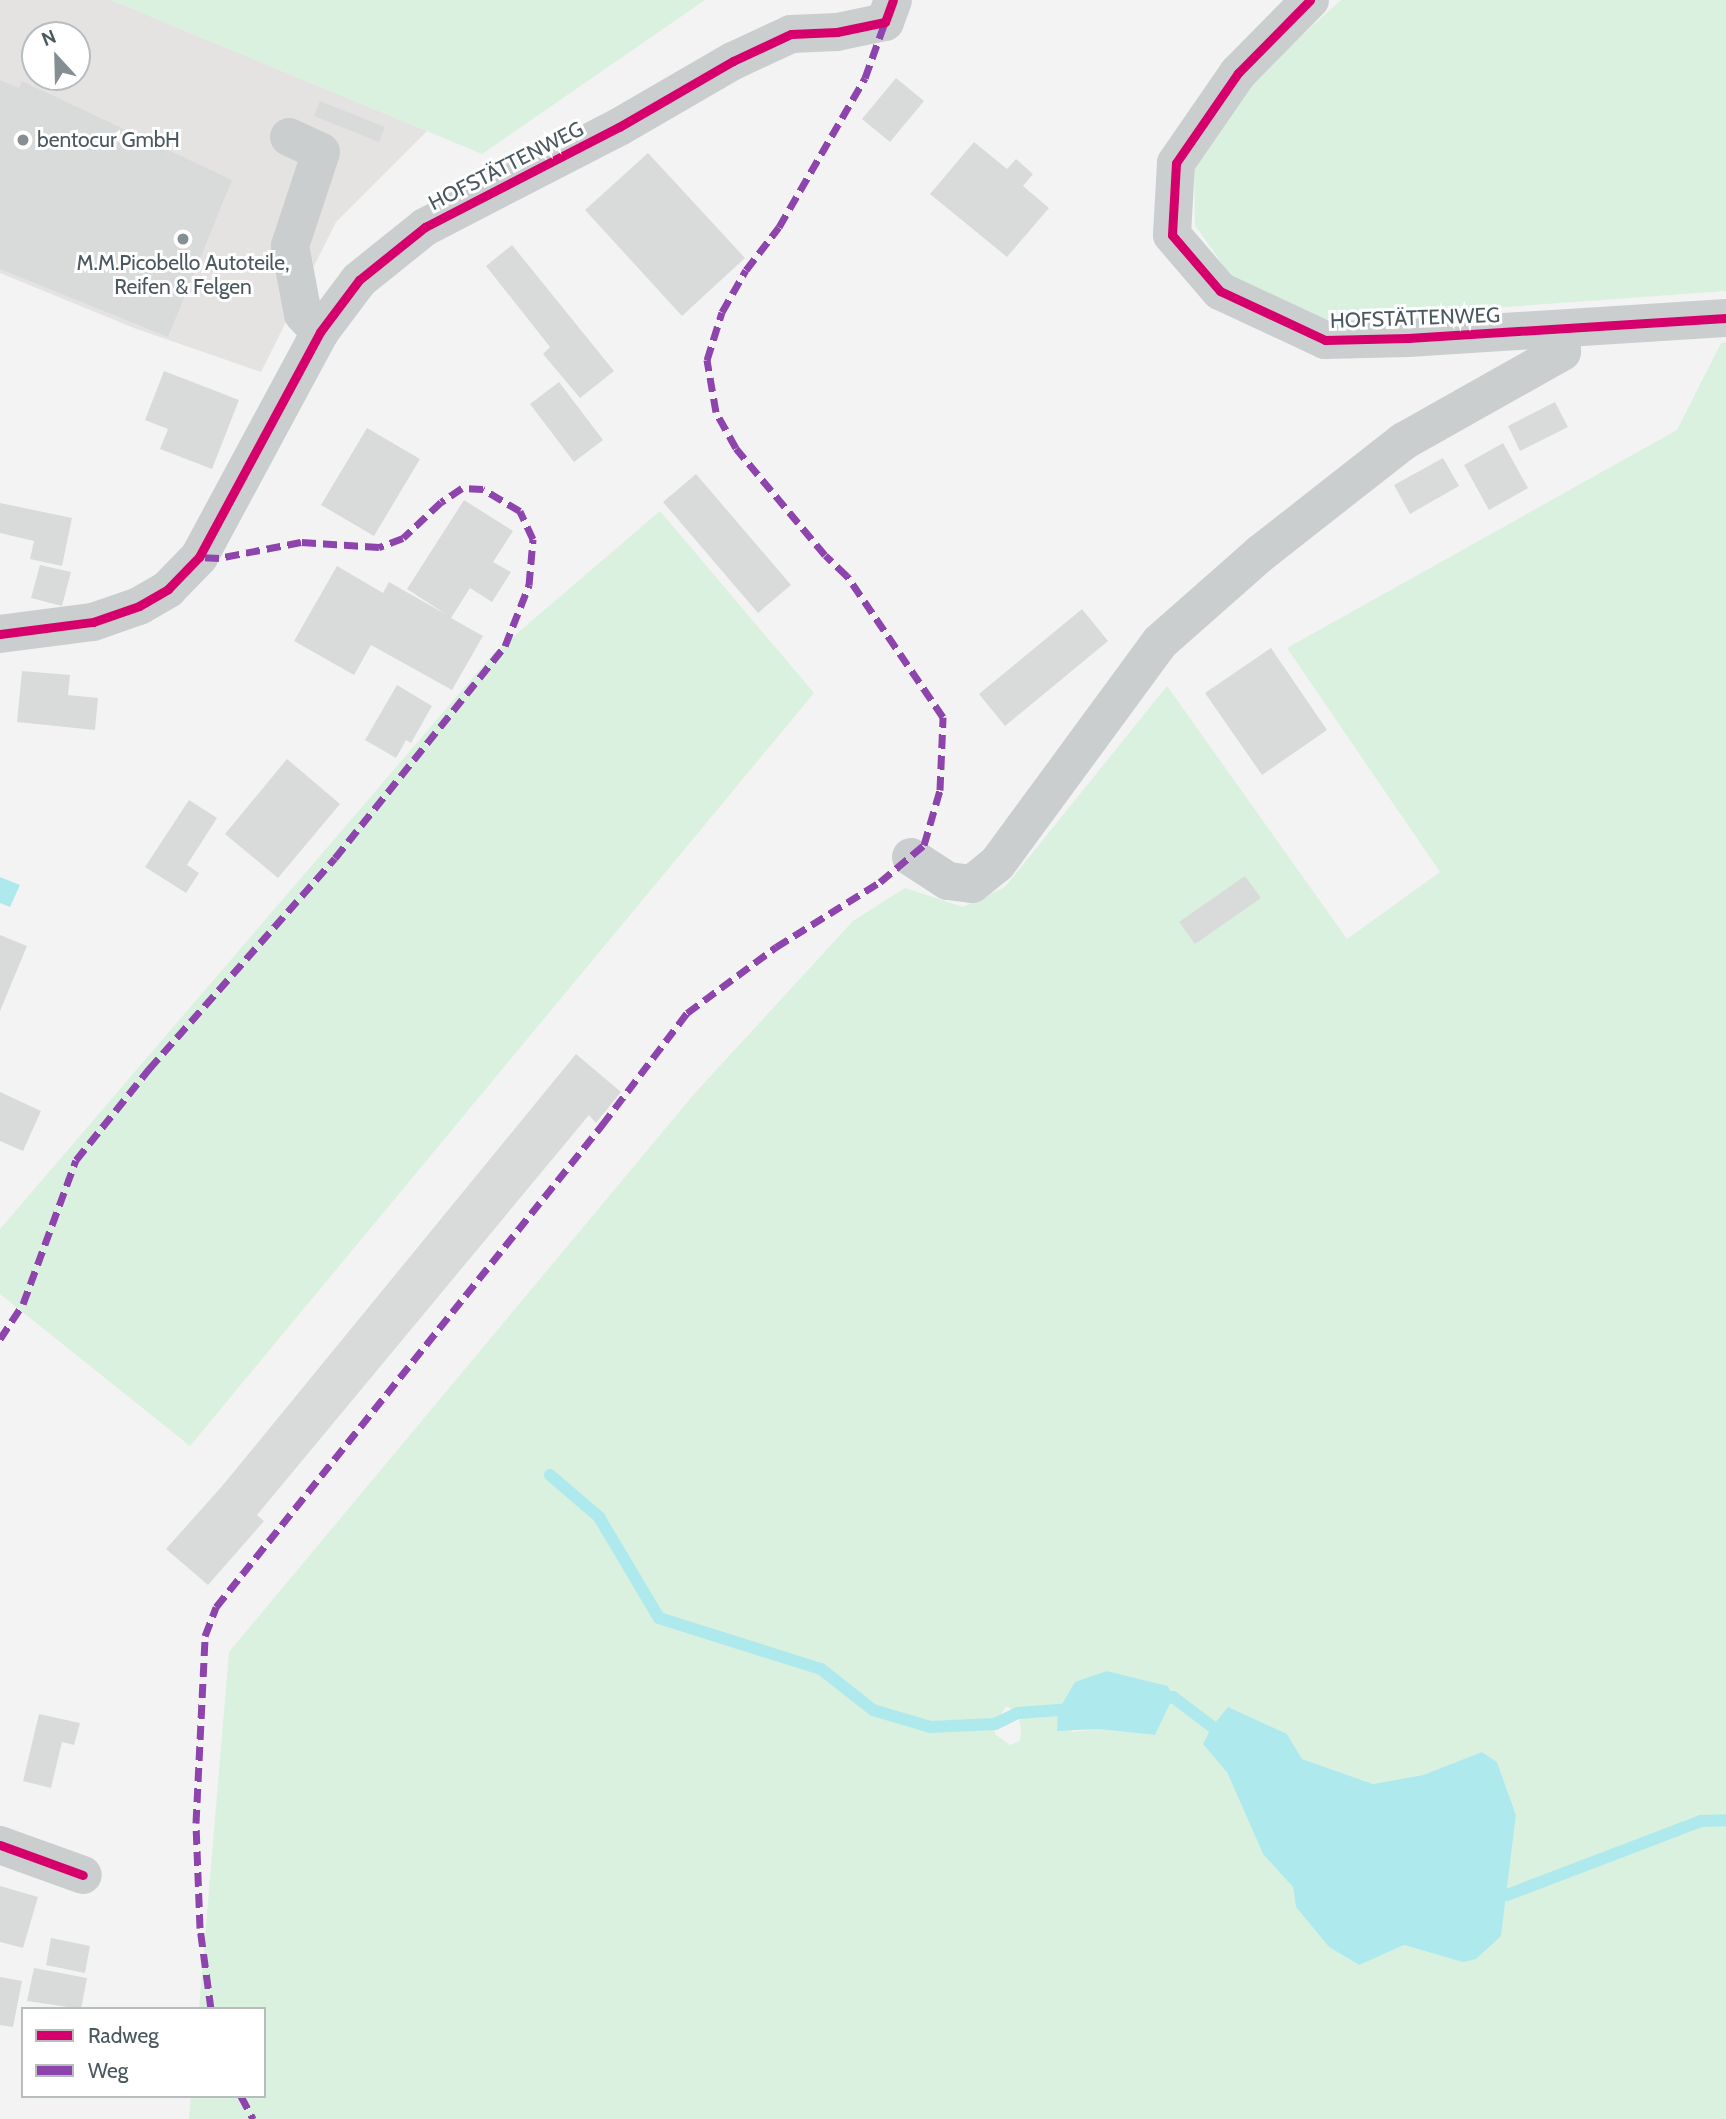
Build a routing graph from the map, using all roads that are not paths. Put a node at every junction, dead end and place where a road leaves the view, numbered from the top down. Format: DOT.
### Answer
graph roads {
  1 [pos="893,0"];
  2 [pos="1310,0"];
  3 [pos="289,137"];
  4 [pos="1726,318"];
  5 [pos="1561,329"];
  6 [pos="320,332"];
  7 [pos="0,635"];
  8 [pos="911,856"];
  9 [pos="0,1844"];
  10 [pos="83,1875"];
  1 -- 6 [label="street, HOFSTÄTTENWEG"];
  2 -- 5 [label="street, HOFSTÄTTENWEG"];
  3 -- 6 [label="street"];
  4 -- 5 [label="street, HOFSTÄTTENWEG"];
  5 -- 8 [label="street"];
  6 -- 7 [label="street, HOFSTÄTTENWEG"];
  9 -- 10 [label="street"];
}
